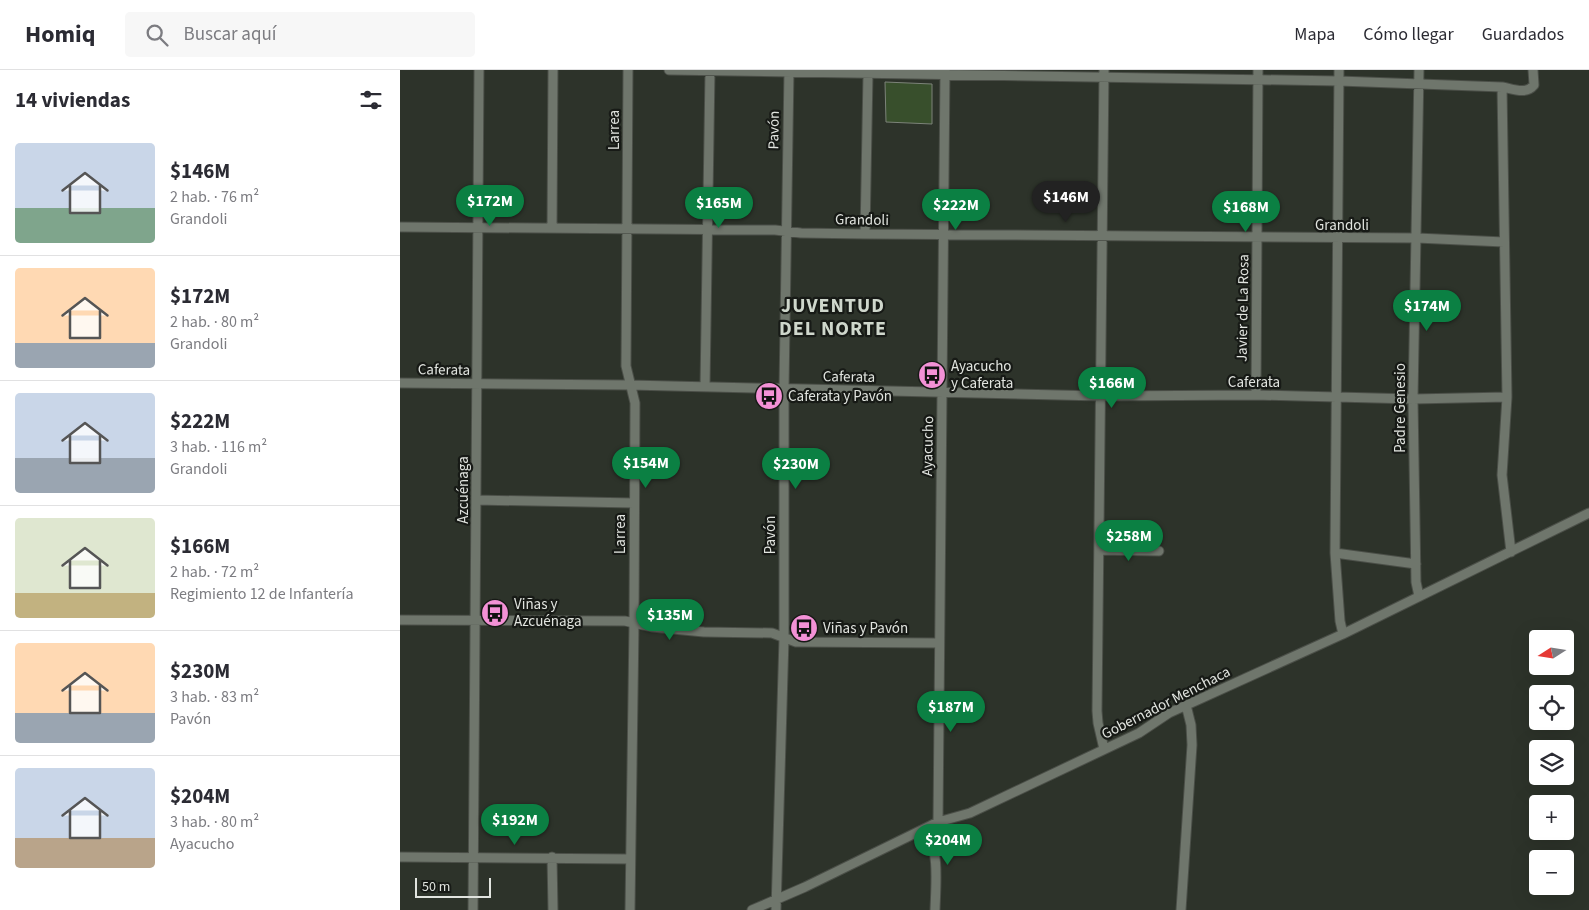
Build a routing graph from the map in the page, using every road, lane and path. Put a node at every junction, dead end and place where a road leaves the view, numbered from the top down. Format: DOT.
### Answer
graph roads {
  1 [pos="480,70"];
  2 [pos="553,70"];
  3 [pos="628,70"];
  4 [pos="668,70"];
  5 [pos="1339,70"];
  6 [pos="1419,70"];
  7 [pos="1533,70"];
  8 [pos="710,71"];
  9 [pos="789,72"];
  10 [pos="945,72"];
  11 [pos="1104,73"];
  12 [pos="868,74"];
  13 [pos="1258,75"];
  14 [pos="1339,81"];
  15 [pos="1419,83"];
  16 [pos="1502,87"];
  17 [pos="400,226"];
  18 [pos="478,228"];
  19 [pos="552,228"];
  20 [pos="627,229"];
  21 [pos="707,229"];
  22 [pos="787,231"];
  23 [pos="865,234"];
  24 [pos="944,234"];
  25 [pos="1101,235"];
  26 [pos="1257,238"];
  27 [pos="1417,238"];
  28 [pos="1338,239"];
  29 [pos="1504,242"];
  30 [pos="400,383"];
  31 [pos="477,384"];
  32 [pos="630,385"];
  33 [pos="705,386"];
  34 [pos="784,389"];
  35 [pos="942,392"];
  36 [pos="1256,395"];
  37 [pos="1100,396"];
  38 [pos="1336,397"];
  39 [pos="1507,397"];
  40 [pos="1413,398"];
  41 [pos="476,500"];
  42 [pos="634,504"];
  43 [pos="1589,513"];
  44 [pos="1100,550"];
  45 [pos="1159,551"];
  46 [pos="1511,552"];
  47 [pos="1335,553"];
  48 [pos="1416,564"];
  49 [pos="1419,596"];
  50 [pos="400,620"];
  51 [pos="475,620"];
  52 [pos="634,624"];
  53 [pos="1343,634"];
  54 [pos="784,638"];
  55 [pos="939,644"];
  56 [pos="1186,705"];
  57 [pos="1104,749"];
  58 [pos="938,822"];
  59 [pos="927,828"];
  60 [pos="400,857"];
  61 [pos="552,857"];
  62 [pos="474,858"];
  63 [pos="630,859"];
  64 [pos="777,899"];
  65 [pos="473,910"];
  66 [pos="554,910"];
  67 [pos="630,910"];
  68 [pos="752,910"];
  69 [pos="776,910"];
  70 [pos="935,910"];
  71 [pos="1181,910"];
  1 -- 18 [label="street, Azcuénaga"];
  2 -- 19 [label="street"];
  3 -- 20 [label="street, Larrea"];
  4 -- 8 [label="street"];
  5 -- 14 [label="street"];
  6 -- 15 [label="street, Padre Genesio"];
  7 -- 16 [label="street"];
  8 -- 9 [label="street"];
  8 -- 21 [label="street"];
  9 -- 12 [label="street"];
  9 -- 22 [label="street, Pavón"];
  10 -- 11 [label="street"];
  10 -- 12 [label="street"];
  10 -- 24 [label="street, Ayacucho"];
  11 -- 13 [label="street"];
  11 -- 25 [label="street"];
  12 -- 23 [label="street"];
  13 -- 14 [label="street"];
  13 -- 26 [label="street, Javier de La Rosa"];
  14 -- 15 [label="street"];
  14 -- 28 [label="street"];
  15 -- 16 [label="street"];
  15 -- 27 [label="street, Padre Genesio"];
  16 -- 29 [label="street"];
  17 -- 18 [label="street, Grandoli"];
  18 -- 19 [label="street, Grandoli"];
  18 -- 31 [label="street, Azcuénaga"];
  19 -- 20 [label="street, Grandoli"];
  20 -- 21 [label="street, Grandoli"];
  20 -- 32 [label="street, Larrea"];
  21 -- 22 [label="street, Grandoli"];
  21 -- 33 [label="street"];
  22 -- 23 [label="street, Grandoli"];
  22 -- 34 [label="street, Pavón"];
  23 -- 24 [label="street, Grandoli"];
  24 -- 25 [label="street, Grandoli"];
  24 -- 35 [label="street, Ayacucho"];
  25 -- 26 [label="street, Grandoli"];
  25 -- 37 [label="street"];
  26 -- 28 [label="street, Grandoli"];
  26 -- 36 [label="street, Javier de La Rosa"];
  27 -- 28 [label="street, Grandoli"];
  27 -- 29 [label="street, Grandoli"];
  27 -- 40 [label="street, Padre Genesio"];
  28 -- 38 [label="street"];
  29 -- 39 [label="street"];
  30 -- 31 [label="street, Caferata"];
  31 -- 32 [label="street, Caferata"];
  31 -- 41 [label="street, Azcuénaga"];
  32 -- 33 [label="street, Caferata"];
  32 -- 42 [label="street, Larrea"];
  33 -- 34 [label="street, Caferata"];
  34 -- 35 [label="street, Caferata"];
  34 -- 54 [label="street, Pavón"];
  35 -- 37 [label="street, Caferata"];
  35 -- 55 [label="street, Ayacucho"];
  36 -- 37 [label="street, Caferata"];
  36 -- 38 [label="street, Caferata"];
  37 -- 44 [label="street"];
  38 -- 40 [label="street, Caferata"];
  38 -- 47 [label="street"];
  39 -- 40 [label="street, Caferata"];
  39 -- 46 [label="street"];
  40 -- 48 [label="street, Padre Genesio"];
  41 -- 42 [label="street"];
  41 -- 51 [label="street, Azcuénaga"];
  42 -- 52 [label="street, Larrea"];
  43 -- 46 [label="street, Gobernador Menchaca"];
  44 -- 45 [label="street"];
  44 -- 57 [label="street"];
  46 -- 49 [label="street, Gobernador Menchaca"];
  47 -- 48 [label="street"];
  47 -- 53 [label="street"];
  48 -- 49 [label="street, Padre Genesio"];
  49 -- 53 [label="street, Gobernador Menchaca"];
  50 -- 51 [label="street"];
  51 -- 52 [label="street"];
  51 -- 62 [label="street, Azcuénaga"];
  52 -- 54 [label="street"];
  52 -- 63 [label="street, Larrea"];
  53 -- 56 [label="street, Gobernador Menchaca"];
  54 -- 55 [label="street"];
  54 -- 64 [label="street, Pavón"];
  55 -- 58 [label="street, Ayacucho"];
  56 -- 57 [label="street, Gobernador Menchaca"];
  56 -- 71 [label="street"];
  57 -- 58 [label="street, Gobernador Menchaca"];
  58 -- 59 [label="street, Gobernador Menchaca"];
  59 -- 64 [label="street, Gobernador Menchaca"];
  59 -- 70 [label="street"];
  60 -- 62 [label="street"];
  61 -- 62 [label="street"];
  61 -- 63 [label="street"];
  61 -- 66 [label="street"];
  62 -- 65 [label="street, Azcuénaga"];
  63 -- 67 [label="street, Larrea"];
  64 -- 68 [label="street, Gobernador Menchaca"];
  64 -- 69 [label="street, Pavón"];
}
